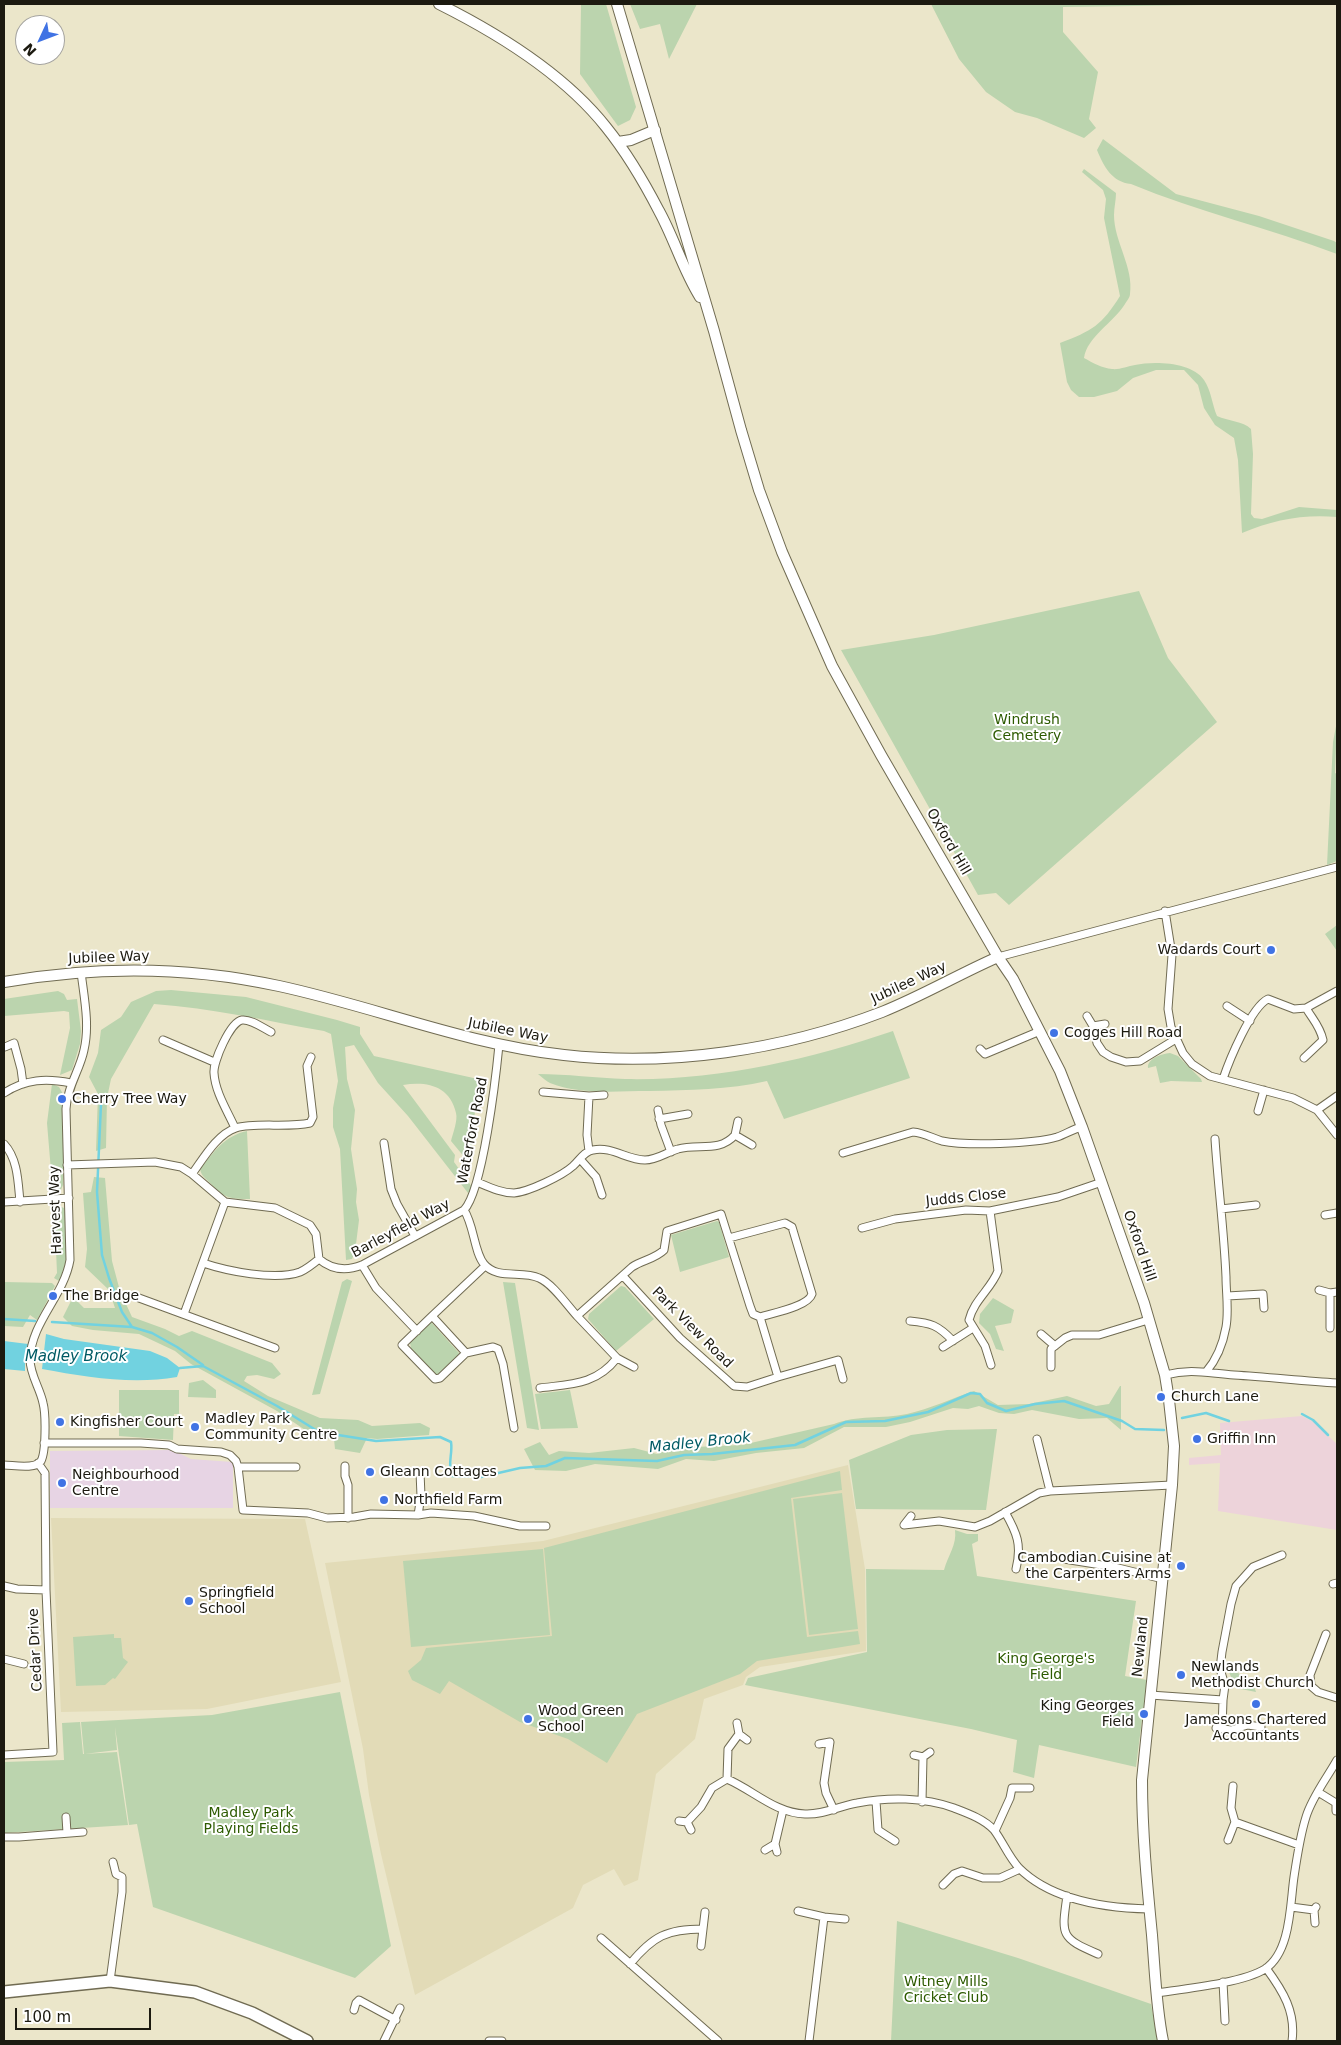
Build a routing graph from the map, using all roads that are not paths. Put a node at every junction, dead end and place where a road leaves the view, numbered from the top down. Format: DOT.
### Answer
graph roads {
  1 [pos="439,4"];
  2 [pos="617,4"];
  3 [pos="655,130"];
  4 [pos="618,142"];
  5 [pos="707,308"];
  6 [pos="1337,867"];
  7 [pos="1166,911"];
  8 [pos="998,957"];
  9 [pos="81,972"];
  10 [pos="4,982"];
  11 [pos="1337,991"];
  12 [pos="1227,1006"];
  13 [pos="1306,1008"];
  14 [pos="1087,1016"];
  15 [pos="1250,1020"];
  16 [pos="1105,1024"];
  17 [pos="1093,1026"];
  18 [pos="1040,1031"];
  19 [pos="271,1032"];
  20 [pos="1176,1039"];
  21 [pos="163,1040"];
  22 [pos="499,1044"];
  23 [pos="5,1047"];
  24 [pos="980,1050"];
  25 [pos="311,1057"];
  26 [pos="1304,1058"];
  27 [pos="214,1062"];
  28 [pos="1223,1080"];
  29 [pos="23,1084"];
  30 [pos="71,1084"];
  31 [pos="1264,1090"];
  32 [pos="543,1092"];
  33 [pos="4,1093"];
  34 [pos="604,1095"];
  35 [pos="589,1096"];
  36 [pos="1337,1096"];
  37 [pos="658,1110"];
  38 [pos="1317,1110"];
  39 [pos="1258,1111"];
  40 [pos="688,1114"];
  41 [pos="659,1119"];
  42 [pos="738,1120"];
  43 [pos="1082,1127"];
  44 [pos="235,1128"];
  45 [pos="736,1135"];
  46 [pos="1337,1135"];
  47 [pos="1215,1139"];
  48 [pos="384,1143"];
  49 [pos="4,1144"];
  50 [pos="752,1145"];
  51 [pos="589,1151"];
  52 [pos="671,1152"];
  53 [pos="843,1153"];
  54 [pos="580,1159"];
  55 [pos="67,1165"];
  56 [pos="192,1174"];
  57 [pos="477,1182"];
  58 [pos="1102,1182"];
  59 [pos="602,1195"];
  60 [pos="69,1198"];
  61 [pos="4,1202"];
  62 [pos="20,1202"];
  63 [pos="224,1202"];
  64 [pos="1256,1205"];
  65 [pos="1221,1209"];
  66 [pos="464,1210"];
  67 [pos="990,1211"];
  68 [pos="1337,1213"];
  69 [pos="1325,1214"];
  70 [pos="862,1228"];
  71 [pos="415,1236"];
  72 [pos="729,1238"];
  73 [pos="319,1259"];
  74 [pos="203,1262"];
  75 [pos="362,1266"];
  76 [pos="485,1266"];
  77 [pos="624,1276"];
  78 [pos="1320,1290"];
  79 [pos="1334,1292"];
  80 [pos="1227,1296"];
  81 [pos="139,1298"];
  82 [pos="1264,1308"];
  83 [pos="184,1314"];
  84 [pos="432,1316"];
  85 [pos="577,1316"];
  86 [pos="760,1317"];
  87 [pos="1148,1320"];
  88 [pos="910,1322"];
  89 [pos="973,1328"];
  90 [pos="1330,1328"];
  91 [pos="416,1331"];
  92 [pos="1042,1334"];
  93 [pos="953,1340"];
  94 [pos="1055,1346"];
  95 [pos="943,1347"];
  96 [pos="275,1348"];
  97 [pos="466,1353"];
  98 [pos="617,1358"];
  99 [pos="991,1365"];
  100 [pos="634,1367"];
  101 [pos="1051,1367"];
  102 [pos="1206,1372"];
  103 [pos="1165,1375"];
  104 [pos="778,1377"];
  105 [pos="843,1379"];
  106 [pos="1337,1383"];
  107 [pos="540,1388"];
  108 [pos="514,1428"];
  109 [pos="1037,1439"];
  110 [pos="44,1443"];
  111 [pos="38,1463"];
  112 [pos="4,1465"];
  113 [pos="345,1466"];
  114 [pos="238,1467"];
  115 [pos="296,1467"];
  116 [pos="420,1472"];
  117 [pos="1172,1485"];
  118 [pos="1050,1491"];
  119 [pos="1005,1512"];
  120 [pos="418,1515"];
  121 [pos="910,1516"];
  122 [pos="348,1518"];
  123 [pos="546,1526"];
  124 [pos="1282,1555"];
  125 [pos="1064,1559"];
  126 [pos="1016,1569"];
  127 [pos="1163,1579"];
  128 [pos="4,1586"];
  129 [pos="46,1590"];
  130 [pos="1326,1634"];
  131 [pos="4,1659"];
  132 [pos="24,1664"];
  133 [pos="1150,1695"];
  134 [pos="1337,1698"];
  135 [pos="1223,1700"];
  136 [pos="737,1723"];
  137 [pos="1262,1727"];
  138 [pos="739,1734"];
  139 [pos="747,1740"];
  140 [pos="819,1744"];
  141 [pos="4,1755"];
  142 [pos="914,1755"];
  143 [pos="1337,1760"];
  144 [pos="727,1779"];
  145 [pos="1233,1786"];
  146 [pos="1030,1788"];
  147 [pos="1318,1792"];
  148 [pos="876,1801"];
  149 [pos="922,1802"];
  150 [pos="783,1810"];
  151 [pos="834,1810"];
  152 [pos="1336,1812"];
  153 [pos="66,1817"];
  154 [pos="678,1821"];
  155 [pos="687,1822"];
  156 [pos="1235,1822"];
  157 [pos="691,1830"];
  158 [pos="995,1831"];
  159 [pos="83,1832"];
  160 [pos="67,1833"];
  161 [pos="4,1837"];
  162 [pos="1228,1840"];
  163 [pos="895,1841"];
  164 [pos="1299,1845"];
  165 [pos="765,1850"];
  166 [pos="113,1862"];
  167 [pos="1020,1869"];
  168 [pos="942,1885"];
  169 [pos="1067,1896"];
  170 [pos="1291,1907"];
  171 [pos="1150,1909"];
  172 [pos="706,1912"];
  173 [pos="798,1912"];
  174 [pos="824,1917"];
  175 [pos="845,1918"];
  176 [pos="1315,1923"];
  177 [pos="703,1929"];
  178 [pos="601,1938"];
  179 [pos="701,1946"];
  180 [pos="1098,1954"];
  181 [pos="630,1964"];
  182 [pos="1266,1968"];
  183 [pos="110,1981"];
  184 [pos="1223,1982"];
  185 [pos="4,1992"];
  186 [pos="1156,1993"];
  187 [pos="400,2008"];
  188 [pos="354,2010"];
  189 [pos="396,2020"];
  190 [pos="1225,2021"];
  191 [pos="308,2041"];
  192 [pos="384,2041"];
  193 [pos="489,2041"];
  194 [pos="502,2041"];
  195 [pos="718,2041"];
  196 [pos="809,2041"];
  197 [pos="1163,2041"];
  198 [pos="1292,2041"];
  1 -- 4 [label="main road"];
  2 -- 3 [label="main road, Oxford Hill"];
  3 -- 4 [label="main road"];
  3 -- 5 [label="main road, Oxford Hill"];
  4 -- 5 [label="main road"];
  5 -- 8 [label="main road, Oxford Hill"];
  6 -- 7 [label="street"];
  7 -- 8 [label="street"];
  7 -- 20 [label="street"];
  8 -- 18 [label="main road, Oxford Hill"];
  8 -- 22 [label="main road, Jubilee Way"];
  9 -- 10 [label="main road, Jubilee Way"];
  9 -- 22 [label="main road, Jubilee Way"];
  9 -- 30 [label="street, Harvest Way"];
  11 -- 13 [label="street"];
  12 -- 15 [label="street"];
  13 -- 15 [label="street"];
  13 -- 26 [label="street"];
  14 -- 17 [label="street"];
  15 -- 28 [label="street"];
  16 -- 17 [label="street"];
  17 -- 20 [label="street"];
  18 -- 24 [label="street"];
  18 -- 43 [label="main road, Oxford Hill"];
  19 -- 27 [label="street"];
  20 -- 28 [label="street"];
  21 -- 27 [label="street"];
  22 -- 57 [label="street, Waterford Road"];
  23 -- 29 [label="street"];
  25 -- 44 [label="street"];
  27 -- 44 [label="street"];
  28 -- 31 [label="street"];
  29 -- 30 [label="street"];
  29 -- 33 [label="street"];
  30 -- 55 [label="street, Harvest Way"];
  31 -- 38 [label="street"];
  31 -- 39 [label="street"];
  32 -- 35 [label="street"];
  34 -- 35 [label="street"];
  35 -- 51 [label="street"];
  36 -- 38 [label="street"];
  37 -- 41 [label="street"];
  38 -- 46 [label="street"];
  40 -- 41 [label="street"];
  41 -- 52 [label="street"];
  42 -- 45 [label="street"];
  43 -- 53 [label="street"];
  43 -- 58 [label="main road, Oxford Hill"];
  44 -- 56 [label="street"];
  45 -- 50 [label="street"];
  45 -- 52 [label="street"];
  47 -- 65 [label="street"];
  48 -- 71 [label="street"];
  49 -- 62 [label="street"];
  51 -- 52 [label="street"];
  51 -- 54 [label="street"];
  54 -- 57 [label="street"];
  54 -- 59 [label="street"];
  55 -- 56 [label="street"];
  55 -- 60 [label="street, Harvest Way"];
  56 -- 63 [label="street"];
  57 -- 66 [label="street, Waterford Road"];
  58 -- 67 [label="street, Judds Close"];
  58 -- 87 [label="main road, Oxford Hill"];
  60 -- 62 [label="street"];
  60 -- 110 [label="street, Harvest Way"];
  61 -- 62 [label="street"];
  63 -- 73 [label="street"];
  63 -- 74 [label="street"];
  64 -- 65 [label="street"];
  65 -- 80 [label="street"];
  66 -- 71 [label="street, Barleyfield Way"];
  66 -- 76 [label="street"];
  67 -- 70 [label="street, Judds Close"];
  67 -- 89 [label="street"];
  68 -- 69 [label="street"];
  71 -- 75 [label="street, Barleyfield Way"];
  72 -- 77 [label="street"];
  72 -- 86 [label="street"];
  72 -- 86 [label="street"];
  73 -- 74 [label="street"];
  73 -- 75 [label="street, Barleyfield Way"];
  74 -- 83 [label="street"];
  75 -- 91 [label="street"];
  76 -- 84 [label="street"];
  76 -- 85 [label="street"];
  77 -- 85 [label="street"];
  77 -- 104 [label="street, Park View Road"];
  78 -- 79 [label="street"];
  79 -- 90 [label="street"];
  80 -- 82 [label="street"];
  80 -- 102 [label="street"];
  81 -- 83 [label="street"];
  83 -- 96 [label="street"];
  84 -- 91 [label="street"];
  84 -- 97 [label="street"];
  85 -- 98 [label="street"];
  86 -- 104 [label="street"];
  87 -- 94 [label="street"];
  87 -- 103 [label="main road, Oxford Hill"];
  88 -- 93 [label="street"];
  89 -- 93 [label="street"];
  89 -- 99 [label="street"];
  91 -- 97 [label="street"];
  92 -- 94 [label="street"];
  93 -- 95 [label="street"];
  94 -- 101 [label="street"];
  97 -- 108 [label="street"];
  98 -- 100 [label="street"];
  98 -- 107 [label="street"];
  102 -- 103 [label="street"];
  102 -- 106 [label="street"];
  103 -- 117 [label="main road, Newland"];
  104 -- 105 [label="street"];
  109 -- 118 [label="street"];
  110 -- 111 [label="street, Harvest Way"];
  110 -- 114 [label="street"];
  111 -- 112 [label="street"];
  111 -- 129 [label="street"];
  113 -- 122 [label="street"];
  114 -- 115 [label="street"];
  114 -- 122 [label="street"];
  116 -- 120 [label="street"];
  117 -- 118 [label="street"];
  117 -- 127 [label="main road, Newland"];
  118 -- 119 [label="street"];
  119 -- 121 [label="street"];
  119 -- 126 [label="street"];
  120 -- 122 [label="street"];
  120 -- 123 [label="street"];
  124 -- 135 [label="street"];
  125 -- 127 [label="street"];
  127 -- 133 [label="main road, Newland"];
  128 -- 129 [label="street, Cedar Drive"];
  129 -- 141 [label="street, Cedar Drive"];
  130 -- 134 [label="street"];
  131 -- 132 [label="street"];
  133 -- 135 [label="street"];
  133 -- 171 [label="main road, Newland"];
  135 -- 137 [label="street"];
  136 -- 138 [label="street"];
  138 -- 139 [label="street"];
  138 -- 144 [label="street"];
  140 -- 151 [label="street"];
  142 -- 149 [label="street"];
  143 -- 147 [label="street"];
  144 -- 150 [label="street"];
  144 -- 155 [label="street"];
  145 -- 156 [label="street"];
  146 -- 158 [label="street"];
  147 -- 152 [label="street"];
  147 -- 164 [label="street"];
  148 -- 149 [label="street"];
  148 -- 151 [label="street"];
  148 -- 163 [label="street"];
  149 -- 158 [label="street"];
  150 -- 151 [label="street"];
  150 -- 165 [label="street"];
  153 -- 160 [label="street"];
  154 -- 155 [label="street"];
  155 -- 157 [label="street"];
  156 -- 162 [label="street"];
  156 -- 164 [label="street"];
  158 -- 167 [label="street"];
  159 -- 160 [label="street"];
  160 -- 161 [label="street"];
  164 -- 170 [label="street"];
  166 -- 183 [label="street"];
  167 -- 168 [label="street"];
  167 -- 169 [label="street"];
  169 -- 171 [label="street"];
  169 -- 180 [label="street"];
  170 -- 176 [label="street"];
  170 -- 182 [label="street"];
  171 -- 186 [label="main road, Newland"];
  172 -- 177 [label="street"];
  173 -- 174 [label="street"];
  174 -- 175 [label="street"];
  174 -- 196 [label="street"];
  177 -- 179 [label="street"];
  177 -- 181 [label="street"];
  178 -- 181 [label="street"];
  181 -- 195 [label="street"];
  182 -- 184 [label="street"];
  182 -- 198 [label="street"];
  183 -- 185 [label="main road"];
  183 -- 191 [label="main road"];
  184 -- 186 [label="street"];
  184 -- 190 [label="street"];
  186 -- 197 [label="main road, Newland"];
  187 -- 189 [label="street"];
  188 -- 189 [label="street"];
  189 -- 192 [label="street"];
  193 -- 194 [label="street"];
}
